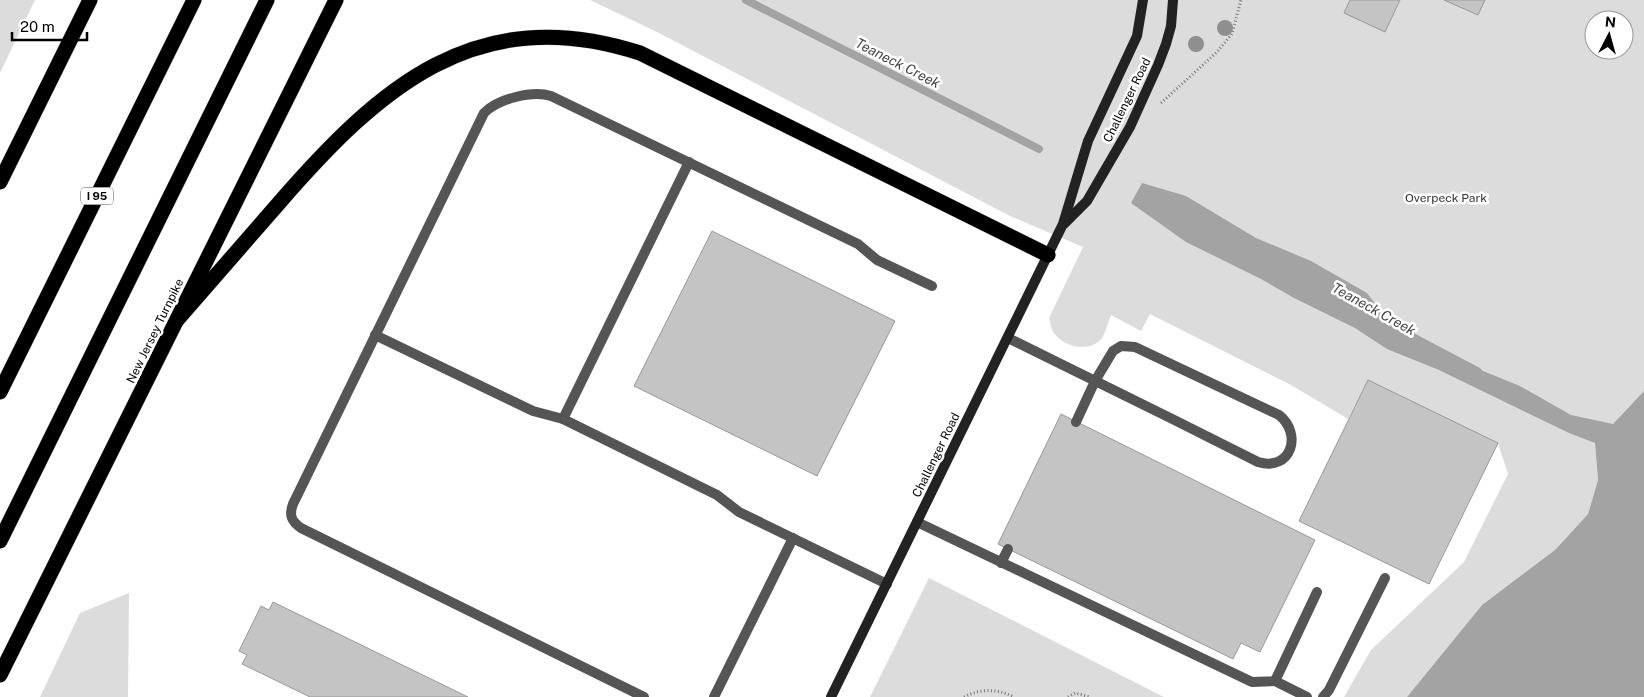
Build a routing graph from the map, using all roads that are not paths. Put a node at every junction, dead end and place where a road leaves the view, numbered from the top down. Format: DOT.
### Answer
graph roads {
  1 [pos="90,0"];
  2 [pos="194,0"];
  3 [pos="267,0"];
  4 [pos="336,0"];
  5 [pos="1143,0"];
  6 [pos="1172,0"];
  7 [pos="689,162"];
  8 [pos="0,182"];
  9 [pos="1063,224"];
  10 [pos="1048,255"];
  11 [pos="932,286"];
  12 [pos="177,320"];
  13 [pos="375,335"];
  14 [pos="1008,338"];
  15 [pos="1095,381"];
  16 [pos="0,392"];
  17 [pos="563,419"];
  18 [pos="1076,422"];
  19 [pos="917,522"];
  20 [pos="792,538"];
  21 [pos="0,541"];
  22 [pos="1008,549"];
  23 [pos="1001,563"];
  24 [pos="1385,578"];
  25 [pos="887,584"];
  26 [pos="1317,592"];
  27 [pos="0,675"];
  28 [pos="1275,680"];
  29 [pos="644,697"];
  30 [pos="714,697"];
  31 [pos="832,697"];
  32 [pos="1307,697"];
  33 [pos="1323,697"];
  1 -- 8 [label="highway"];
  2 -- 16 [label="highway, I 95"];
  3 -- 21 [label="highway"];
  4 -- 12 [label="highway, New Jersey Turnpike"];
  5 -- 9 [label="street, Challenger Road"];
  6 -- 9 [label="street, Challenger Road"];
  7 -- 11 [label="lane"];
  7 -- 13 [label="lane"];
  7 -- 17 [label="lane"];
  9 -- 10 [label="street, Challenger Road"];
  10 -- 12 [label="highway"];
  10 -- 14 [label="street, Challenger Road"];
  12 -- 27 [label="highway, New Jersey Turnpike"];
  13 -- 17 [label="lane"];
  13 -- 29 [label="lane"];
  14 -- 15 [label="lane"];
  14 -- 19 [label="street, Challenger Road"];
  15 -- 15 [label="lane"];
  15 -- 18 [label="lane"];
  17 -- 20 [label="lane"];
  19 -- 23 [label="lane"];
  19 -- 25 [label="street, Challenger Road"];
  20 -- 25 [label="lane"];
  20 -- 30 [label="lane"];
  22 -- 23 [label="lane"];
  23 -- 28 [label="lane"];
  24 -- 33 [label="lane"];
  25 -- 31 [label="street, Challenger Road"];
  26 -- 28 [label="lane"];
  28 -- 32 [label="lane"];
}
